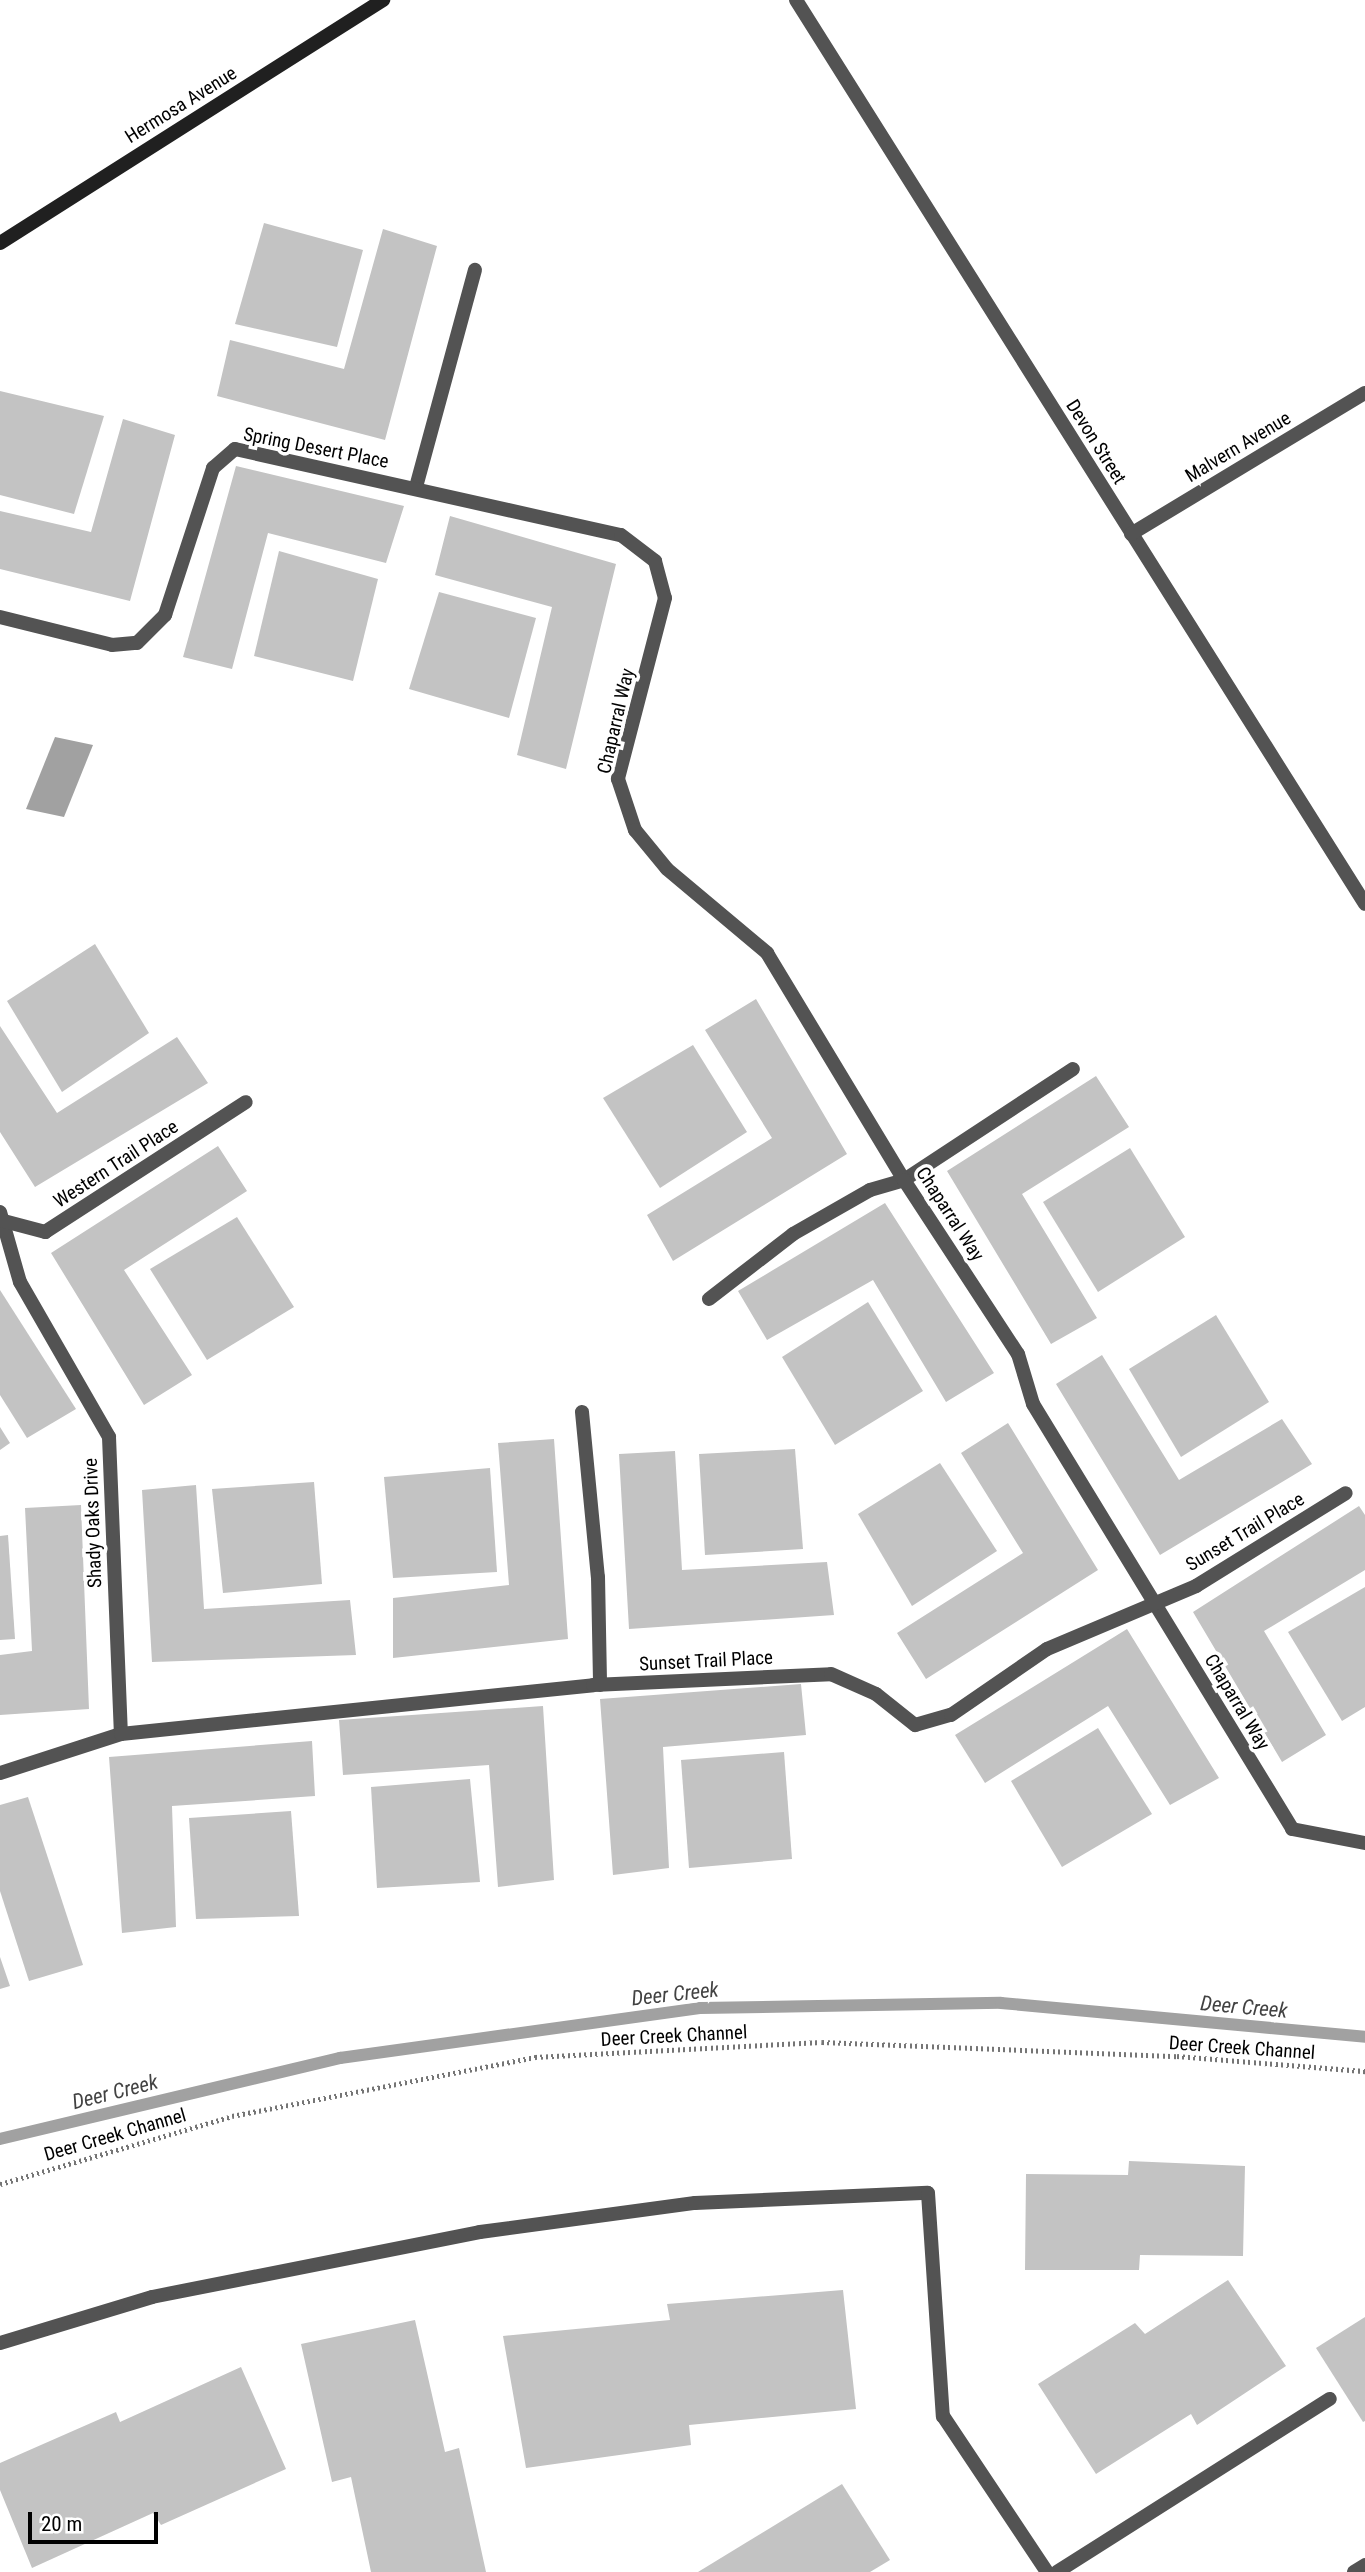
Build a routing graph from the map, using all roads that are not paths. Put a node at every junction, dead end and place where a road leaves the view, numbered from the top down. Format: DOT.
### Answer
graph roads {
  1 [pos="383,0"];
  2 [pos="796,0"];
  3 [pos="0,243"];
  4 [pos="475,270"];
  5 [pos="1365,393"];
  6 [pos="416,487"];
  7 [pos="1132,534"];
  8 [pos="655,561"];
  9 [pos="0,617"];
  10 [pos="1365,904"];
  11 [pos="1073,1069"];
  12 [pos="246,1102"];
  13 [pos="904,1180"];
  14 [pos="1,1217"];
  15 [pos="709,1299"];
  16 [pos="582,1412"];
  17 [pos="1346,1493"];
  18 [pos="1153,1601"];
  19 [pos="600,1685"];
  20 [pos="121,1734"];
  21 [pos="0,1773"];
  22 [pos="1365,1843"];
  23 [pos="0,2343"];
  24 [pos="1330,2399"];
  25 [pos="1365,2565"];
  26 [pos="1047,2572"];
  27 [pos="1057,2572"];
  28 [pos="1354,2572"];
  1 -- 3 [label="street, Hermosa Avenue"];
  2 -- 7 [label="street, Devon Street"];
  4 -- 6 [label="street"];
  5 -- 7 [label="street, Malvern Avenue"];
  6 -- 8 [label="street, Spring Desert Place"];
  6 -- 9 [label="street, Spring Desert Place"];
  7 -- 10 [label="street, Devon Street"];
  8 -- 13 [label="street, Chaparral Way"];
  11 -- 13 [label="street"];
  12 -- 14 [label="street, Western Trail Place"];
  13 -- 15 [label="street"];
  13 -- 18 [label="street, Chaparral Way"];
  14 -- 20 [label="street, Shady Oaks Drive"];
  16 -- 19 [label="street"];
  17 -- 18 [label="street, Sunset Trail Place"];
  18 -- 19 [label="street, Sunset Trail Place"];
  18 -- 22 [label="street, Chaparral Way"];
  19 -- 20 [label="street, Sunset Trail Place"];
  20 -- 21 [label="street, Sunset Trail Place"];
  23 -- 26 [label="street"];
  24 -- 27 [label="street"];
  25 -- 28 [label="street"];
}
